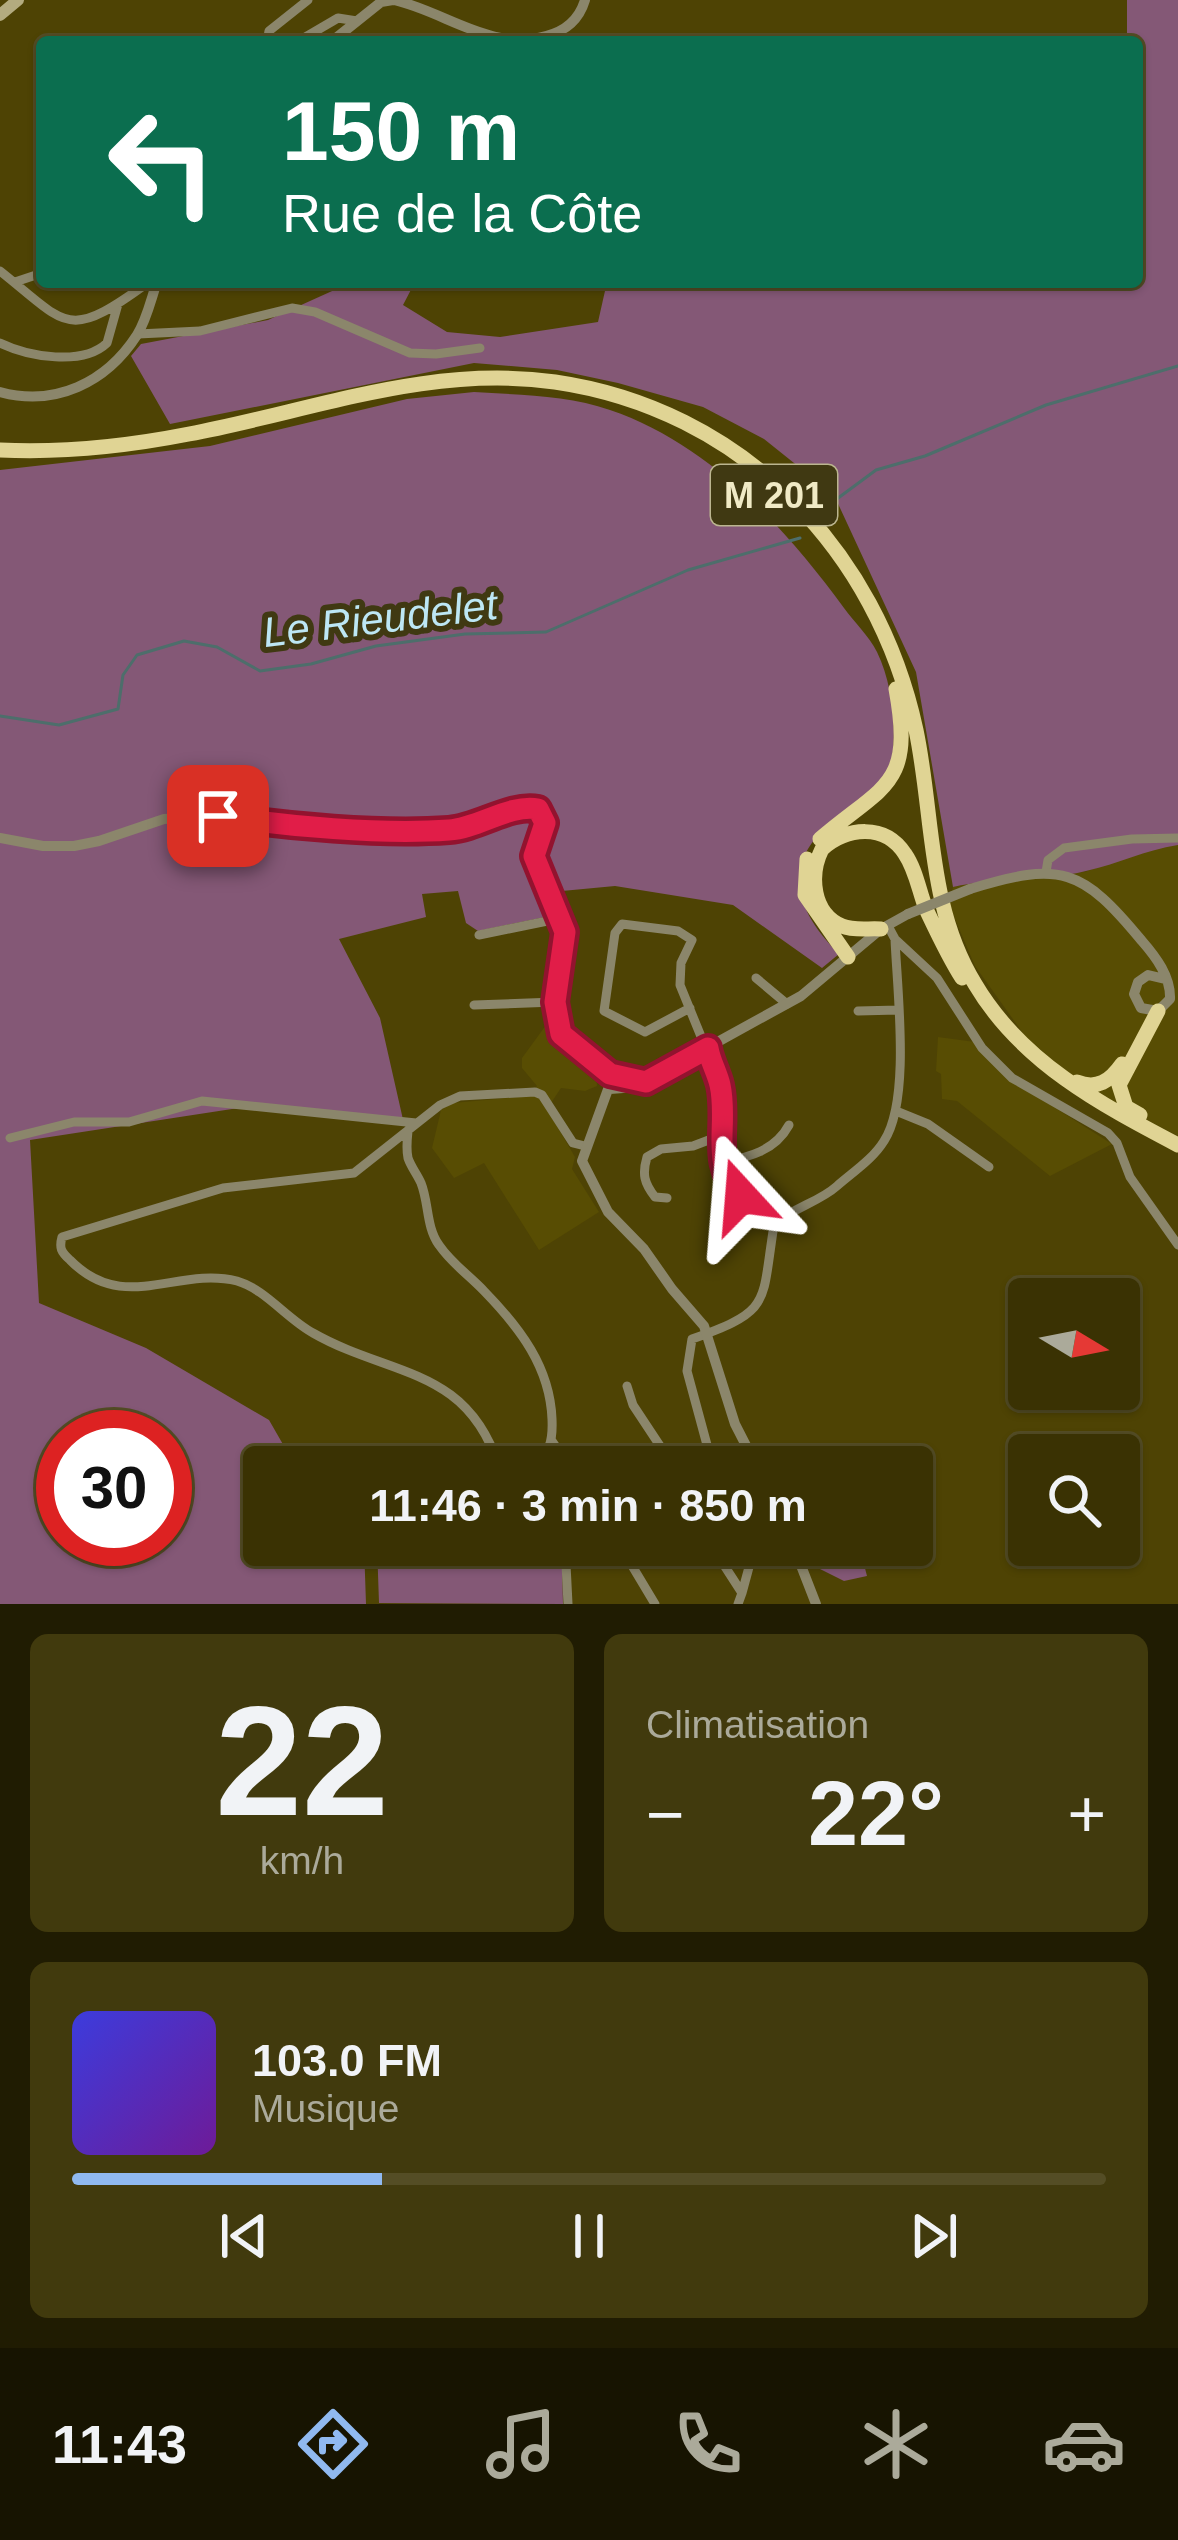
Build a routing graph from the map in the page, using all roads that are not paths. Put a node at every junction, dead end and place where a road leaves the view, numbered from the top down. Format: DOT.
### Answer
graph roads {
  1 [pos="18,0"];
  2 [pos="308,0"];
  3 [pos="393,0"];
  4 [pos="585,0"];
  5 [pos="0,15"];
  6 [pos="357,21"];
  7 [pos="268,36"];
  8 [pos="307,36"];
  9 [pos="338,36"];
  10 [pos="493,36"];
  11 [pos="545,36"];
  12 [pos="0,271"];
  13 [pos="36,275"];
  14 [pos="15,282"];
  15 [pos="140,288"];
  16 [pos="155,288"];
  17 [pos="118,304"];
  18 [pos="138,334"];
  19 [pos="0,343"];
  20 [pos="480,348"];
  21 [pos="0,392"];
  22 [pos="0,454"];
  23 [pos="892,669"];
  24 [pos="0,838"];
  25 [pos="1178,838"];
  26 [pos="1046,872"];
  27 [pos="562,918"];
  28 [pos="847,928"];
  29 [pos="888,931"];
  30 [pos="478,934"];
  31 [pos="1148,947"];
  32 [pos="850,955"];
  33 [pos="1148,975"];
  34 [pos="756,978"];
  35 [pos="1171,987"];
  36 [pos="555,1002"];
  37 [pos="474,1004"];
  38 [pos="787,1004"];
  39 [pos="1160,1008"];
  40 [pos="690,1009"];
  41 [pos="898,1010"];
  42 [pos="858,1011"];
  43 [pos="708,1048"];
  44 [pos="1039,1060"];
  45 [pos="610,1074"];
  46 [pos="646,1082"];
  47 [pos="610,1089"];
  48 [pos="1091,1103"];
  49 [pos="896,1111"];
  50 [pos="789,1125"];
  51 [pos="412,1127"];
  52 [pos="722,1135"];
  53 [pos="10,1138"];
  54 [pos="1178,1144"];
  55 [pos="585,1147"];
  56 [pos="722,1163"];
  57 [pos="989,1167"];
  58 [pos="667,1198"];
  59 [pos="774,1225"];
  60 [pos="1178,1245"];
  61 [pos="708,1334"];
  62 [pos="627,1386"];
  63 [pos="552,1441"];
  64 [pos="491,1446"];
  65 [pos="550,1446"];
  66 [pos="555,1446"];
  67 [pos="660,1446"];
  68 [pos="707,1446"];
  69 [pos="746,1446"];
  70 [pos="566,1566"];
  71 [pos="632,1566"];
  72 [pos="722,1566"];
  73 [pos="749,1566"];
  74 [pos="801,1566"];
  75 [pos="740,1599"];
  76 [pos="568,1604"];
  77 [pos="656,1604"];
  78 [pos="816,1604"];
  1 -- 5 [label="main road"];
  2 -- 7 [label="street"];
  3 -- 6 [label="street"];
  3 -- 10 [label="street"];
  4 -- 11 [label="street"];
  6 -- 8 [label="street"];
  6 -- 9 [label="street"];
  12 -- 14 [label="street"];
  13 -- 14 [label="street"];
  14 -- 17 [label="street"];
  15 -- 17 [label="street"];
  16 -- 18 [label="street"];
  17 -- 19 [label="street"];
  18 -- 20 [label="street"];
  18 -- 21 [label="street"];
  22 -- 23 [label="highway, M 201"];
  22 -- 44 [label="highway, M 201"];
  23 -- 32 [label="highway"];
  23 -- 48 [label="highway, M 201"];
  24 -- 27 [label="street"];
  25 -- 26 [label="street"];
  26 -- 29 [label="street, bridge"];
  26 -- 31 [label="street"];
  27 -- 30 [label="street"];
  27 -- 36 [label="street"];
  28 -- 29 [label="highway"];
  28 -- 32 [label="highway"];
  28 -- 48 [label="highway"];
  29 -- 32 [label="street"];
  29 -- 41 [label="street"];
  29 -- 60 [label="street"];
  31 -- 33 [label="street"];
  31 -- 35 [label="street"];
  32 -- 38 [label="street"];
  33 -- 35 [label="street"];
  33 -- 39 [label="street"];
  34 -- 38 [label="street"];
  35 -- 39 [label="street"];
  36 -- 37 [label="street"];
  36 -- 45 [label="street"];
  38 -- 43 [label="street"];
  39 -- 44 [label="highway"];
  39 -- 54 [label="highway"];
  40 -- 40 [label="street"];
  40 -- 43 [label="street"];
  41 -- 42 [label="street"];
  41 -- 49 [label="street"];
  43 -- 46 [label="street"];
  43 -- 52 [label="street"];
  44 -- 54 [label="highway, M 201"];
  45 -- 46 [label="street"];
  45 -- 47 [label="street"];
  46 -- 47 [label="street"];
  47 -- 55 [label="street"];
  48 -- 54 [label="highway, M 201"];
  49 -- 57 [label="street"];
  49 -- 59 [label="street"];
  50 -- 56 [label="street"];
  51 -- 53 [label="street"];
  51 -- 55 [label="street"];
  51 -- 63 [label="street"];
  51 -- 64 [label="street"];
  52 -- 56 [label="street"];
  52 -- 58 [label="street"];
  55 -- 61 [label="street"];
  56 -- 59 [label="street"];
  59 -- 61 [label="street"];
  61 -- 68 [label="street"];
  61 -- 69 [label="street"];
  62 -- 67 [label="street"];
  63 -- 65 [label="street"];
  63 -- 66 [label="street"];
  70 -- 76 [label="street"];
  71 -- 77 [label="street"];
  72 -- 75 [label="street"];
  73 -- 75 [label="street"];
  74 -- 78 [label="street"];
}
